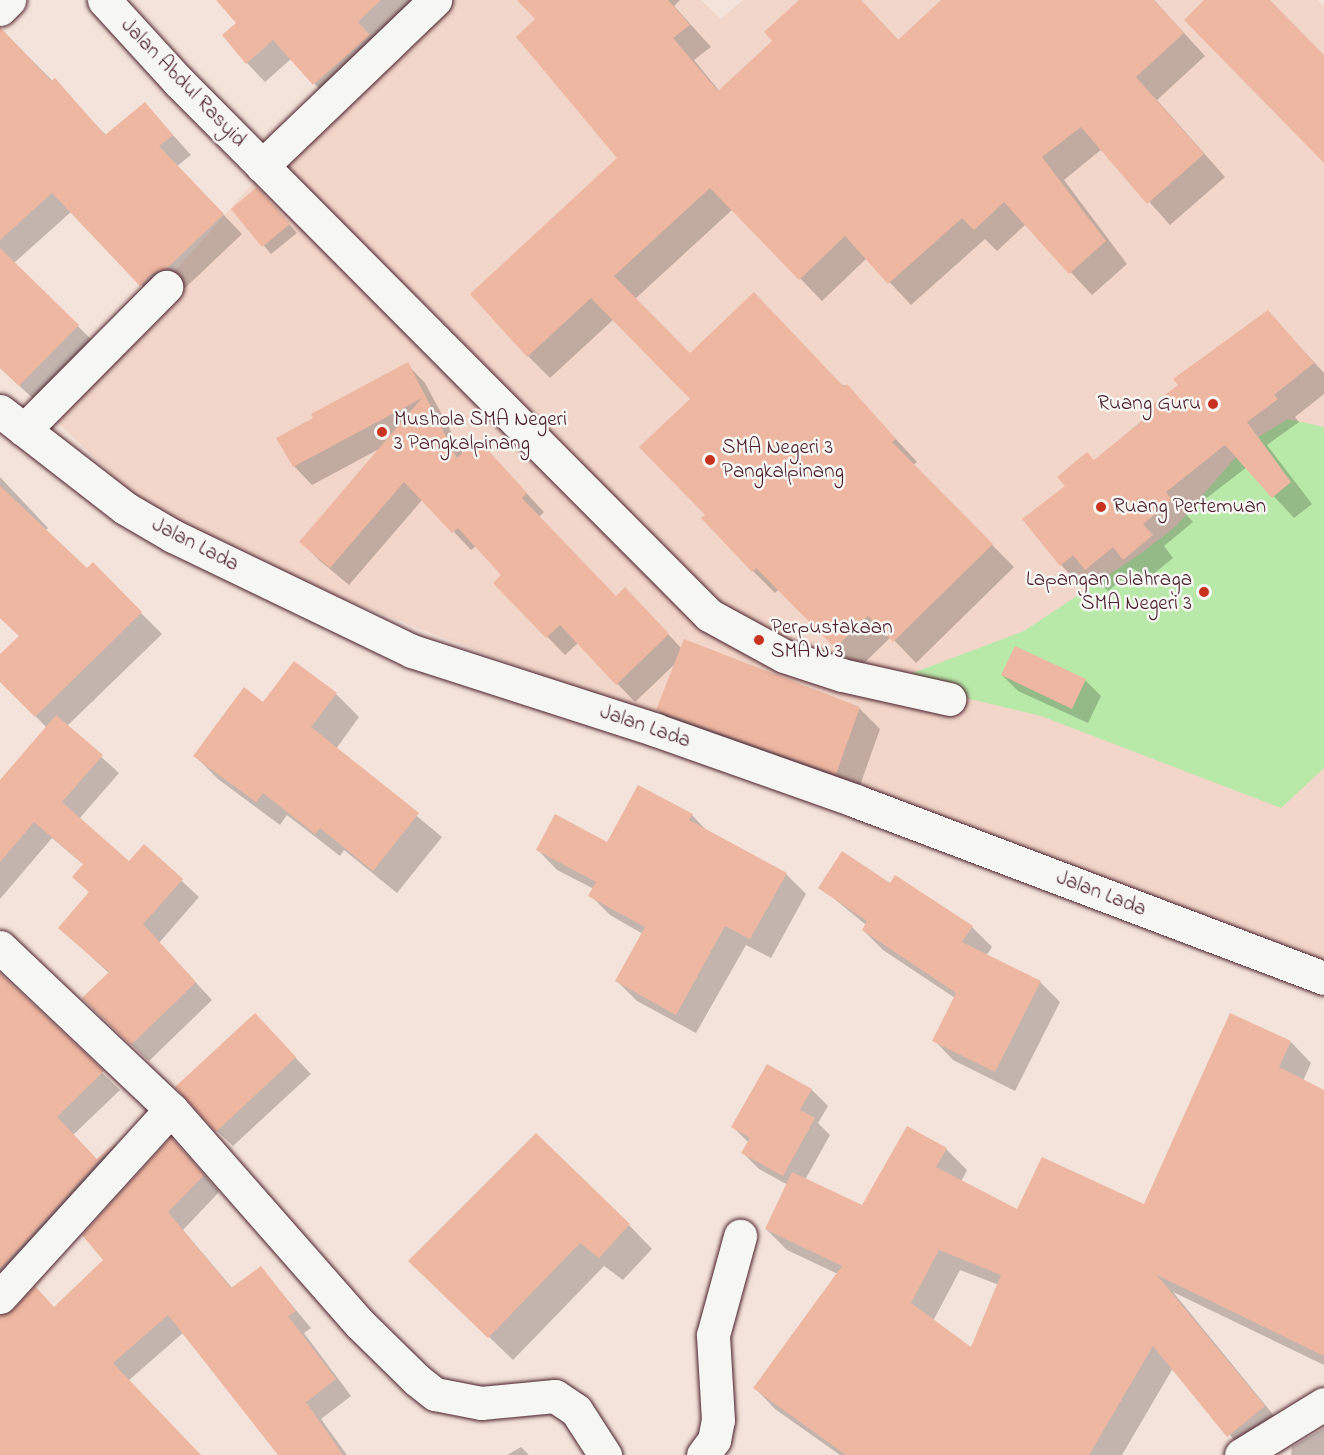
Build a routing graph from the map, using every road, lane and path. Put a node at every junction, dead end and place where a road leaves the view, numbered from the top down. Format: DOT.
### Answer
graph roads {
  1 [pos="9,0"];
  2 [pos="104,0"];
  3 [pos="435,0"];
  4 [pos="0,9"];
  5 [pos="262,166"];
  6 [pos="166,287"];
  7 [pos="12,420"];
  8 [pos="950,699"];
  9 [pos="0,947"];
  10 [pos="1324,978"];
  11 [pos="171,1109"];
  12 [pos="740,1236"];
  13 [pos="0,1297"];
  14 [pos="1324,1404"];
  15 [pos="605,1455"];
  16 [pos="703,1455"];
  17 [pos="1241,1455"];
  1 -- 4 [label="street"];
  2 -- 5 [label="street, Jalan Abdul Rasyid"];
  3 -- 5 [label="street"];
  5 -- 8 [label="street"];
  6 -- 7 [label="street"];
  7 -- 10 [label="street, Jalan Lada"];
  9 -- 11 [label="street"];
  11 -- 13 [label="street"];
  11 -- 15 [label="street"];
  12 -- 16 [label="street"];
  14 -- 17 [label="street"];
}
